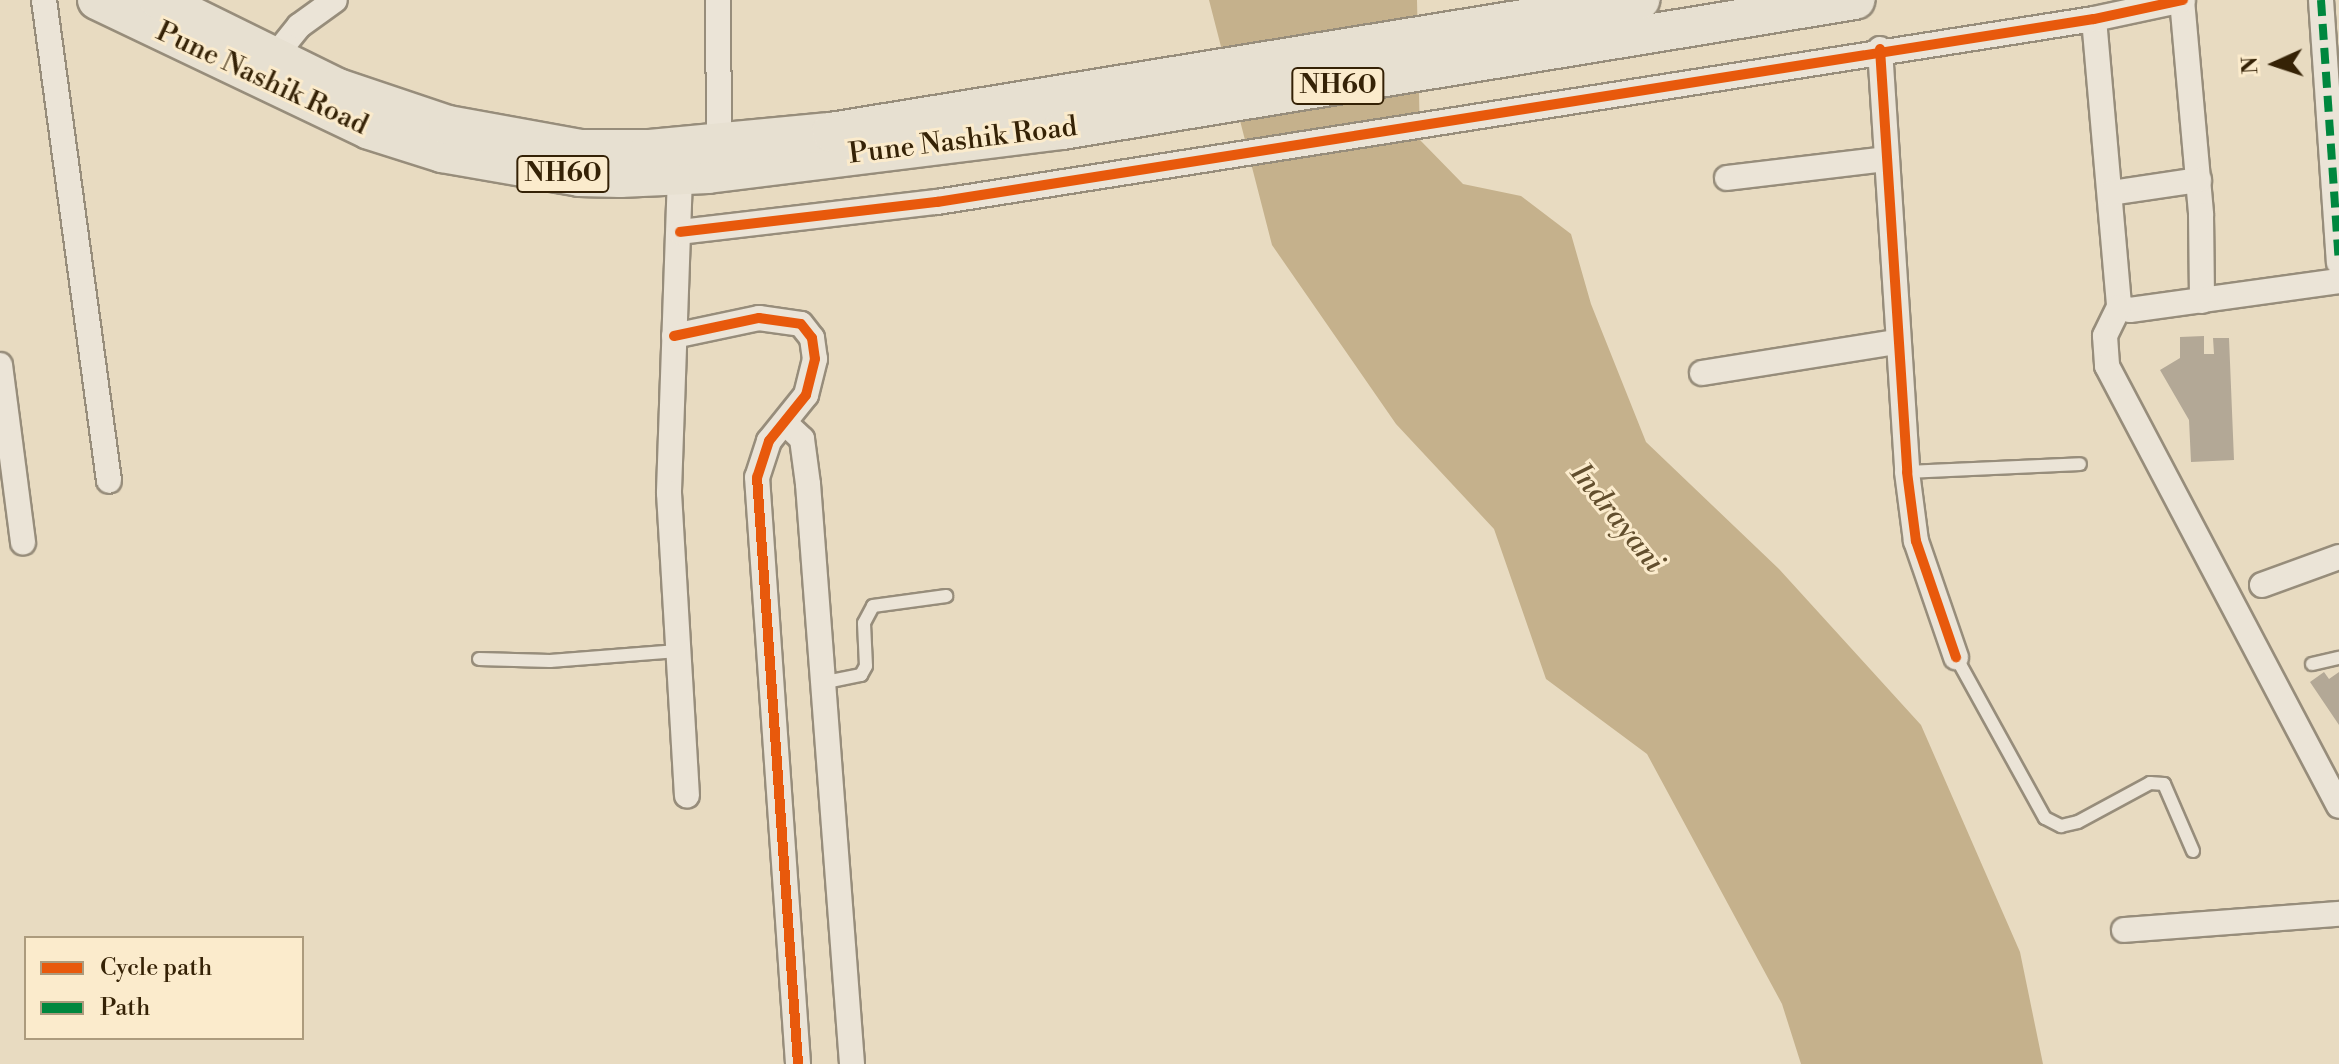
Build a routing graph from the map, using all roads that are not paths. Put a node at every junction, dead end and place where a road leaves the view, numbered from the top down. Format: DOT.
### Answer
graph roads {
  1 [pos="44,0"];
  2 [pos="97,0"];
  3 [pos="159,0"];
  4 [pos="335,0"];
  5 [pos="718,0"];
  6 [pos="1855,0"];
  7 [pos="2183,0"];
  8 [pos="2321,0"];
  9 [pos="1624,2"];
  10 [pos="2094,19"];
  11 [pos="1880,49"];
  12 [pos="274,57"];
  13 [pos="719,145"];
  14 [pos="1886,159"];
  15 [pos="680,176"];
  16 [pos="1727,178"];
  17 [pos="2199,180"];
  18 [pos="2111,193"];
  19 [pos="680,232"];
  20 [pos="2339,262"];
  21 [pos="2339,281"];
  22 [pos="2202,301"];
  23 [pos="2119,307"];
  24 [pos="674,336"];
  25 [pos="1896,342"];
  26 [pos="0,365"];
  27 [pos="1702,373"];
  28 [pos="786,424"];
  29 [pos="2080,464"];
  30 [pos="1907,472"];
  31 [pos="109,481"];
  32 [pos="23,543"];
  33 [pos="2339,557"];
  34 [pos="2262,585"];
  35 [pos="946,596"];
  36 [pos="678,651"];
  37 [pos="1956,657"];
  38 [pos="2339,658"];
  39 [pos="479,659"];
  40 [pos="2312,664"];
  41 [pos="821,683"];
  42 [pos="687,795"];
  43 [pos="2339,806"];
  44 [pos="2193,851"];
  45 [pos="2339,914"];
  46 [pos="2124,930"];
  47 [pos="798,1064"];
  48 [pos="852,1064"];
  1 -- 31 [label="street"];
  2 -- 15 [label="highway, Pune Nashik Road / NH60"];
  3 -- 12 [label="highway, Pune Nashik Road / NH60"];
  4 -- 12 [label="street"];
  5 -- 13 [label="street"];
  6 -- 15 [label="highway, Pune Nashik Road / NH60"];
  7 -- 10 [label="street"];
  7 -- 17 [label="street"];
  8 -- 20 [label="street"];
  9 -- 13 [label="highway, Pune Nashik Road / NH60"];
  10 -- 11 [label="street"];
  10 -- 18 [label="street"];
  11 -- 14 [label="street"];
  11 -- 19 [label="street"];
  12 -- 13 [label="highway, Pune Nashik Road / NH60"];
  14 -- 16 [label="street"];
  14 -- 25 [label="street"];
  15 -- 19 [label="street"];
  17 -- 18 [label="street"];
  17 -- 22 [label="street"];
  18 -- 23 [label="street"];
  19 -- 24 [label="street"];
  21 -- 22 [label="street"];
  22 -- 23 [label="street"];
  23 -- 43 [label="street"];
  24 -- 28 [label="street"];
  24 -- 36 [label="street"];
  25 -- 27 [label="street"];
  25 -- 30 [label="street"];
  26 -- 32 [label="street"];
  28 -- 41 [label="street"];
  28 -- 47 [label="street"];
  29 -- 30 [label="lane"];
  30 -- 37 [label="street"];
  33 -- 34 [label="street"];
  35 -- 41 [label="lane"];
  36 -- 39 [label="lane"];
  36 -- 42 [label="street"];
  37 -- 44 [label="lane"];
  38 -- 40 [label="lane"];
  41 -- 48 [label="street"];
  45 -- 46 [label="street"];
}
